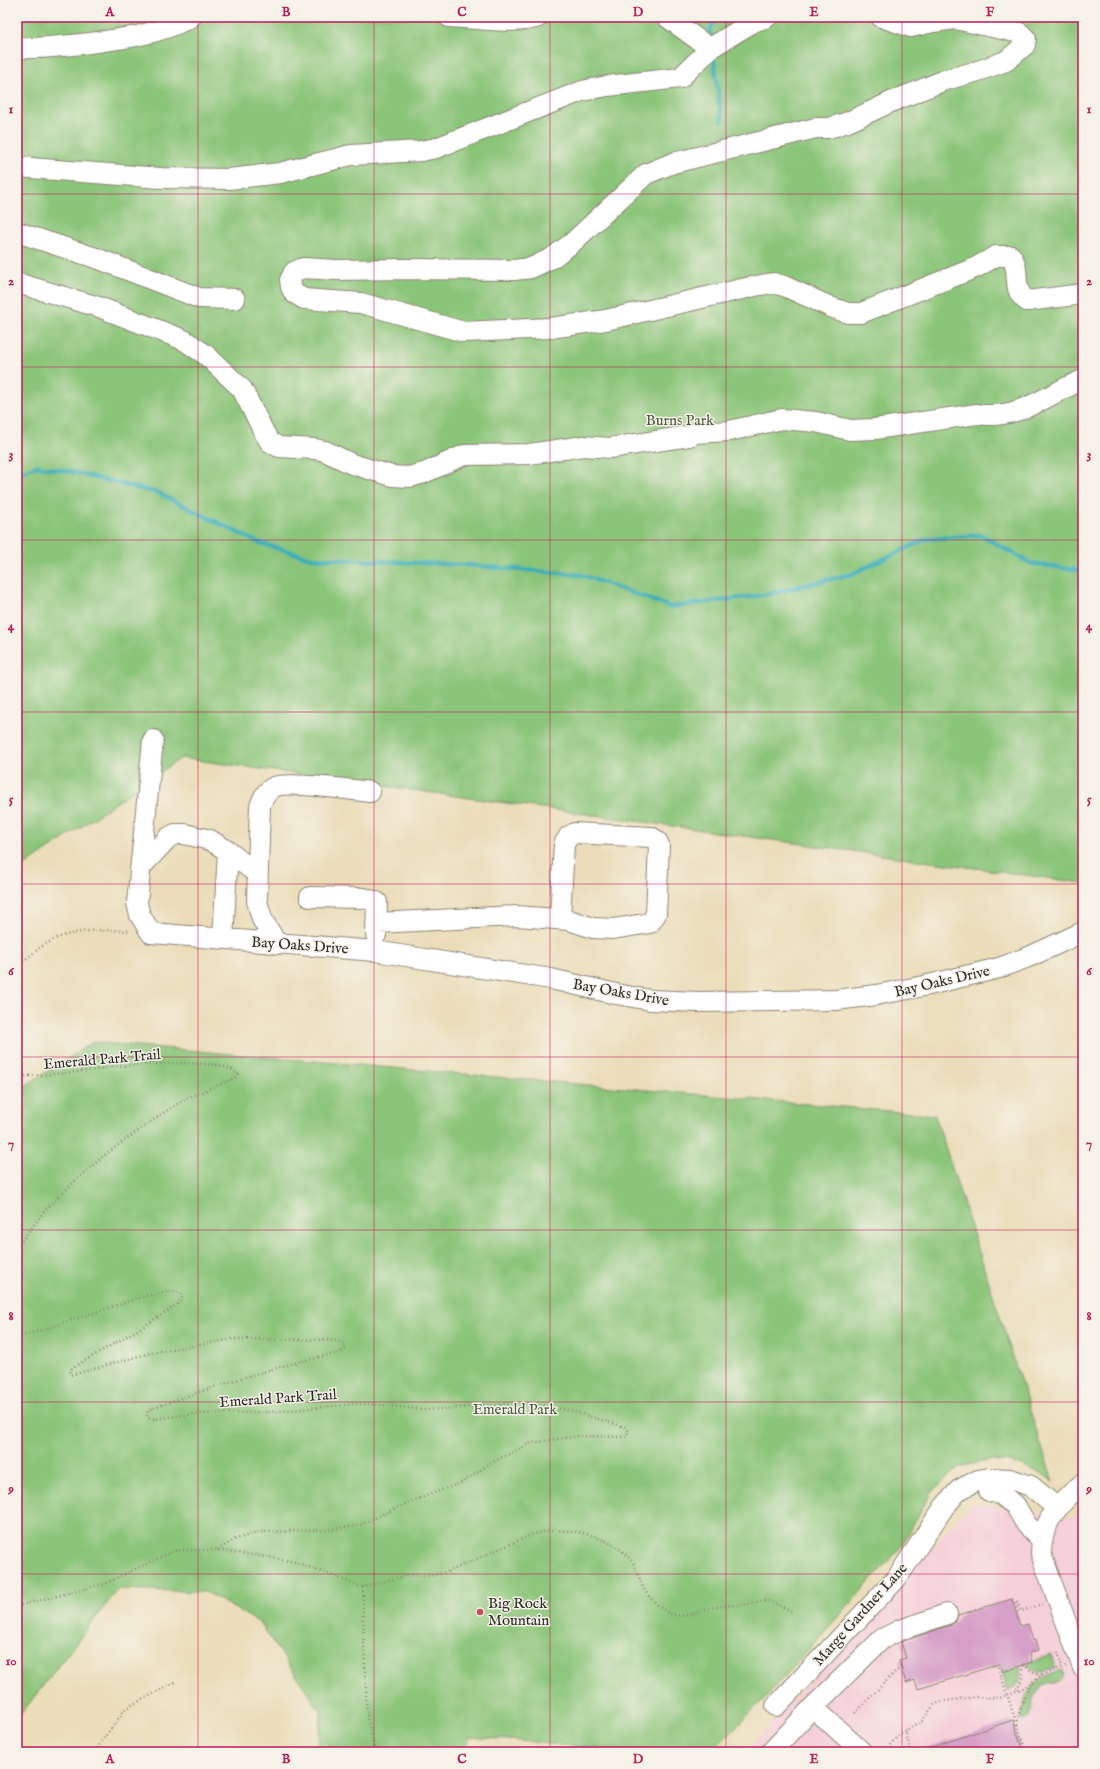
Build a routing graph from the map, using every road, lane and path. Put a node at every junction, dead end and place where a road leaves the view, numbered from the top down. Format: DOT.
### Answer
graph roads {
  1 [pos="191,17"];
  2 [pos="449,17"];
  3 [pos="538,17"];
  4 [pos="667,17"];
  5 [pos="767,17"];
  6 [pos="881,17"];
  7 [pos="712,47"];
  8 [pos="17,48"];
  9 [pos="17,167"];
  10 [pos="17,232"];
  11 [pos="17,283"];
  12 [pos="1083,294"];
  13 [pos="235,299"];
  14 [pos="1083,380"];
  15 [pos="153,740"];
  16 [pos="370,792"];
  17 [pos="228,852"];
  18 [pos="140,868"];
  19 [pos="257,874"];
  20 [pos="310,897"];
  21 [pos="560,919"];
  22 [pos="376,922"];
  23 [pos="1083,932"];
  24 [pos="151,933"];
  25 [pos="223,939"];
  26 [pos="277,944"];
  27 [pos="375,951"];
  28 [pos="17,966"];
  29 [pos="17,1078"];
  30 [pos="17,1247"];
  31 [pos="17,1338"];
  32 [pos="1083,1483"];
  33 [pos="988,1491"];
  34 [pos="1057,1508"];
  35 [pos="1042,1540"];
  36 [pos="217,1550"];
  37 [pos="363,1587"];
  38 [pos="1042,1604"];
  39 [pos="17,1606"];
  40 [pos="791,1611"];
  41 [pos="1018,1612"];
  42 [pos="947,1614"];
  43 [pos="998,1667"];
  44 [pos="1076,1667"];
  45 [pos="902,1668"];
  46 [pos="1042,1675"];
  47 [pos="1034,1680"];
  48 [pos="176,1682"];
  49 [pos="1017,1690"];
  50 [pos="1008,1696"];
  51 [pos="776,1706"];
  52 [pos="813,1707"];
  53 [pos="855,1713"];
  54 [pos="1017,1725"];
  55 [pos="905,1730"];
  56 [pos="890,1745"];
  57 [pos="23,1752"];
  58 [pos="30,1752"];
  59 [pos="96,1752"];
  60 [pos="130,1752"];
  61 [pos="162,1752"];
  62 [pos="375,1752"];
  63 [pos="771,1752"];
  64 [pos="862,1752"];
  65 [pos="911,1752"];
  66 [pos="1026,1752"];
  1 -- 8 [label="street"];
  2 -- 3 [label="street"];
  4 -- 7 [label="street"];
  5 -- 7 [label="street"];
  6 -- 12 [label="street"];
  7 -- 9 [label="street"];
  10 -- 13 [label="street"];
  11 -- 14 [label="street"];
  15 -- 18 [label="street"];
  16 -- 19 [label="street"];
  17 -- 18 [label="street"];
  17 -- 19 [label="street"];
  17 -- 25 [label="street"];
  18 -- 24 [label="street"];
  19 -- 26 [label="street"];
  20 -- 22 [label="street"];
  21 -- 21 [label="street"];
  21 -- 22 [label="street"];
  22 -- 27 [label="street"];
  23 -- 27 [label="street, Bay Oaks Drive"];
  24 -- 25 [label="street, Bay Oaks Drive"];
  24 -- 28 [label="path"];
  25 -- 26 [label="street, Bay Oaks Drive"];
  26 -- 27 [label="street, Bay Oaks Drive"];
  29 -- 30 [label="path, Emerald Park Trail"];
  31 -- 36 [label="path, Emerald Park Trail"];
  32 -- 34 [label="street"];
  33 -- 35 [label="street"];
  34 -- 35 [label="street"];
  34 -- 51 [label="street, Marge Gardner Lane"];
  35 -- 44 [label="street"];
  36 -- 37 [label="path"];
  36 -- 39 [label="path"];
  37 -- 40 [label="path"];
  37 -- 62 [label="path"];
  38 -- 41 [label="path"];
  42 -- 52 [label="street"];
  43 -- 50 [label="path"];
  44 -- 46 [label="path"];
  45 -- 53 [label="path"];
  46 -- 47 [label="path"];
  46 -- 49 [label="path"];
  47 -- 49 [label="path"];
  47 -- 54 [label="path"];
  48 -- 59 [label="path"];
  49 -- 50 [label="path"];
  50 -- 54 [label="path"];
  50 -- 55 [label="path"];
  52 -- 63 [label="street"];
  52 -- 64 [label="street"];
  54 -- 66 [label="path"];
  55 -- 56 [label="path"];
  55 -- 65 [label="path"];
  57 -- 58 [label="path"];
  60 -- 61 [label="path"];
}
